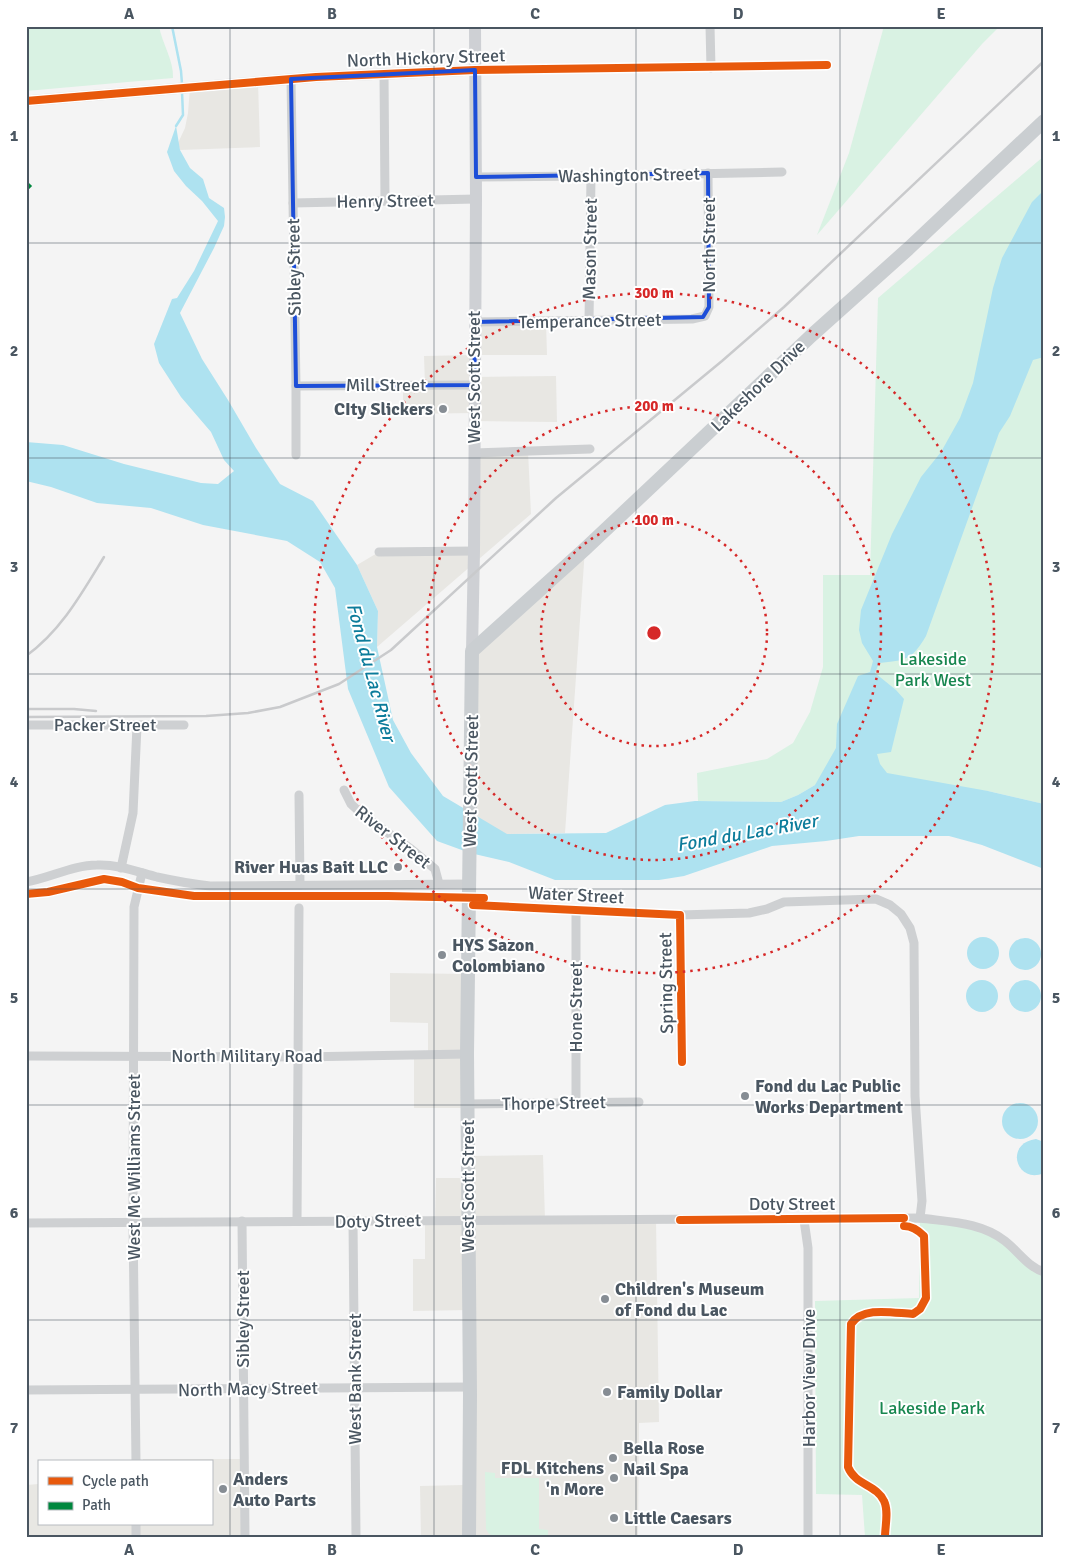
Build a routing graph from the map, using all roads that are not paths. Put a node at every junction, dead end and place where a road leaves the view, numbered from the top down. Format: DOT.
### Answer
graph roads {
  1 [pos="475,26"];
  2 [pos="710,26"];
  3 [pos="827,65"];
  4 [pos="711,68"];
  5 [pos="475,70"];
  6 [pos="384,74"];
  7 [pos="291,80"];
  8 [pos="26,101"];
  9 [pos="1044,121"];
  10 [pos="782,172"];
  11 [pos="708,173"];
  12 [pos="591,176"];
  13 [pos="476,177"];
  14 [pos="476,199"];
  15 [pos="385,201"];
  16 [pos="293,203"];
  17 [pos="705,316"];
  18 [pos="474,322"];
  19 [pos="589,322"];
  20 [pos="475,385"];
  21 [pos="296,386"];
  22 [pos="590,449"];
  23 [pos="474,453"];
  24 [pos="296,455"];
  25 [pos="474,551"];
  26 [pos="379,552"];
  27 [pos="472,651"];
  28 [pos="26,725"];
  29 [pos="184,725"];
  30 [pos="137,726"];
  31 [pos="344,790"];
  32 [pos="299,795"];
  33 [pos="121,868"];
  34 [pos="142,872"];
  35 [pos="26,882"];
  36 [pos="440,884"];
  37 [pos="470,884"];
  38 [pos="300,885"];
  39 [pos="470,905"];
  40 [pos="299,908"];
  41 [pos="576,911"];
  42 [pos="680,915"];
  43 [pos="682,1050"];
  44 [pos="467,1054"];
  45 [pos="26,1056"];
  46 [pos="134,1056"];
  47 [pos="300,1057"];
  48 [pos="576,1102"];
  49 [pos="639,1102"];
  50 [pos="468,1104"];
  51 [pos="920,1218"];
  52 [pos="468,1220"];
  53 [pos="804,1220"];
  54 [pos="242,1221"];
  55 [pos="298,1221"];
  56 [pos="353,1221"];
  57 [pos="133,1222"];
  58 [pos="26,1223"];
  59 [pos="1044,1272"];
  60 [pos="470,1387"];
  61 [pos="355,1388"];
  62 [pos="243,1389"];
  63 [pos="26,1390"];
  64 [pos="136,1390"];
  65 [pos="136,1460"];
  66 [pos="245,1537"];
  67 [pos="356,1537"];
  68 [pos="469,1537"];
  69 [pos="808,1537"];
  1 -- 5 [label="main road, West Scott Street"];
  2 -- 4 [label="street"];
  3 -- 4 [label="street, North Hickory Street"];
  4 -- 5 [label="street, North Hickory Street"];
  5 -- 6 [label="street, North Hickory Street"];
  5 -- 13 [label="main road, West Scott Street"];
  6 -- 7 [label="street, North Hickory Street"];
  6 -- 15 [label="street"];
  7 -- 8 [label="street, North Hickory Street"];
  7 -- 16 [label="street, Sibley Street"];
  9 -- 27 [label="main road, Lakeshore Drive"];
  10 -- 11 [label="street, Washington Street"];
  11 -- 12 [label="street, Washington Street"];
  11 -- 17 [label="street, North Street"];
  12 -- 13 [label="street, Washington Street"];
  12 -- 19 [label="street, Mason Street"];
  13 -- 14 [label="main road, West Scott Street"];
  14 -- 15 [label="street, Henry Street"];
  14 -- 18 [label="main road, West Scott Street"];
  15 -- 16 [label="street, Henry Street"];
  16 -- 21 [label="street, Sibley Street"];
  17 -- 19 [label="street, Temperance Street"];
  18 -- 19 [label="street, Temperance Street"];
  18 -- 20 [label="main road, West Scott Street"];
  20 -- 21 [label="street, Mill Street"];
  20 -- 23 [label="main road, West Scott Street"];
  21 -- 24 [label="street, Sibley Street"];
  22 -- 23 [label="street"];
  23 -- 25 [label="main road, West Scott Street"];
  25 -- 26 [label="street"];
  25 -- 27 [label="main road, West Scott Street"];
  27 -- 37 [label="main road, West Scott Street"];
  28 -- 30 [label="street, Packer Street"];
  29 -- 30 [label="street, Packer Street"];
  30 -- 33 [label="street"];
  31 -- 36 [label="street, River Street"];
  32 -- 38 [label="street"];
  33 -- 34 [label="street"];
  33 -- 35 [label="street"];
  34 -- 38 [label="street"];
  34 -- 46 [label="street, West Mc Williams Street"];
  36 -- 37 [label="street"];
  36 -- 38 [label="street"];
  37 -- 39 [label="main road, West Scott Street"];
  39 -- 41 [label="street, Water Street"];
  39 -- 44 [label="main road, West Scott Street"];
  40 -- 47 [label="street"];
  41 -- 42 [label="street, Water Street"];
  41 -- 48 [label="street, Hone Street"];
  42 -- 43 [label="street, Spring Street"];
  42 -- 51 [label="street, Water Street"];
  44 -- 47 [label="street, North Military Road"];
  44 -- 50 [label="main road, West Scott Street"];
  45 -- 46 [label="street, North Military Road"];
  46 -- 47 [label="street, North Military Road"];
  46 -- 57 [label="street, West Mc Williams Street"];
  47 -- 55 [label="street"];
  48 -- 49 [label="street, Thorpe Street"];
  48 -- 50 [label="street, Thorpe Street"];
  50 -- 52 [label="main road, West Scott Street"];
  51 -- 53 [label="street, Doty Street"];
  51 -- 59 [label="street, Doty Street"];
  52 -- 53 [label="street, Doty Street"];
  52 -- 56 [label="street, Doty Street"];
  52 -- 60 [label="main road, West Scott Street"];
  53 -- 69 [label="street, Harbor View Drive"];
  54 -- 55 [label="street, Doty Street"];
  54 -- 57 [label="street, Doty Street"];
  54 -- 62 [label="street, Sibley Street"];
  55 -- 56 [label="street, Doty Street"];
  56 -- 61 [label="street, West Bank Street"];
  57 -- 58 [label="street, Doty Street"];
  57 -- 64 [label="street, West Mc Williams Street"];
  60 -- 61 [label="street, North Macy Street"];
  60 -- 68 [label="main road, West Scott Street"];
  61 -- 62 [label="street, North Macy Street"];
  61 -- 67 [label="street, West Bank Street"];
  62 -- 64 [label="street, North Macy Street"];
  62 -- 66 [label="street, Sibley Street"];
  63 -- 64 [label="street, North Macy Street"];
  64 -- 65 [label="street, West Mc Williams Street"];
}
